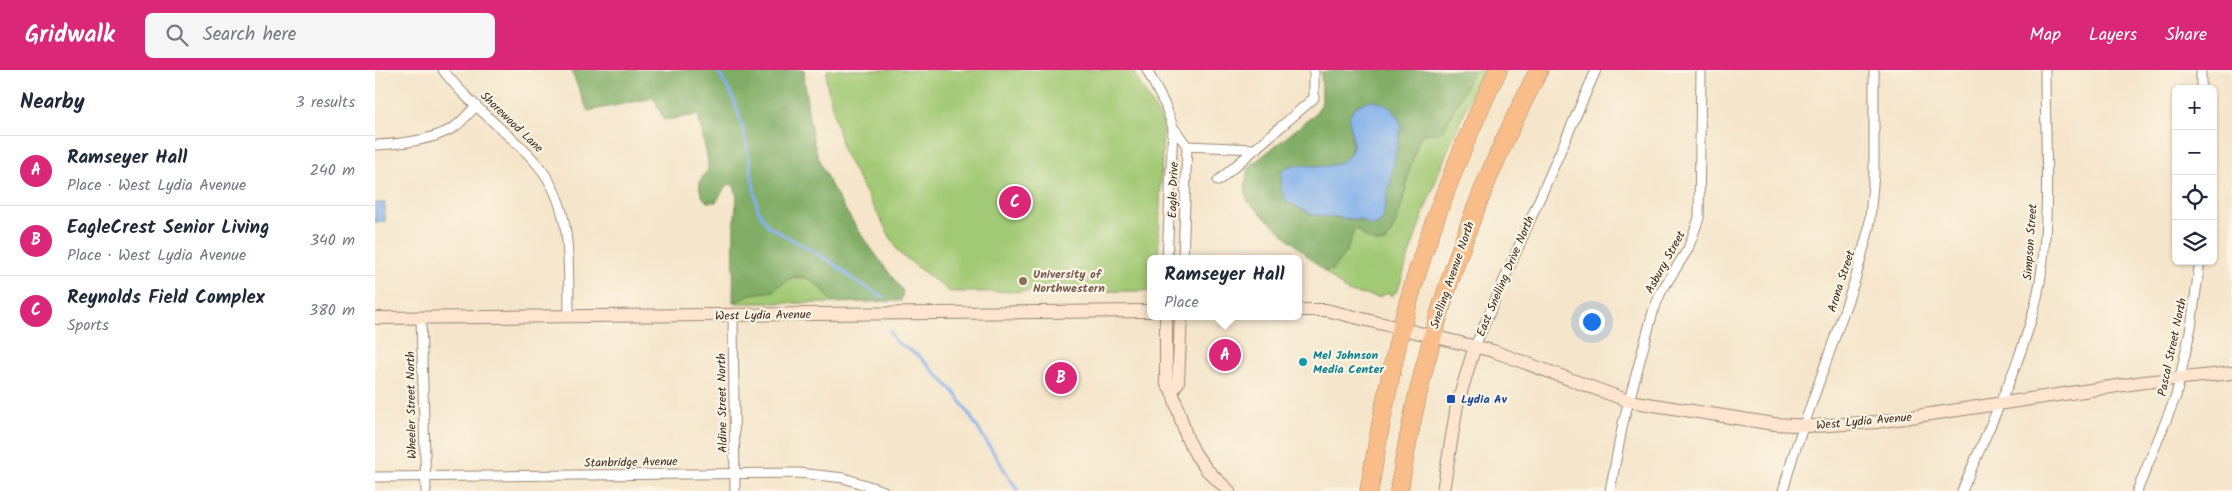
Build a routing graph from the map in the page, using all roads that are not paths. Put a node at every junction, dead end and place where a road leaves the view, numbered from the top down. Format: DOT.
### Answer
graph roads {
  1 [pos="443,70"];
  2 [pos="1147,70"];
  3 [pos="1314,70"];
  4 [pos="1498,70"];
  5 [pos="1539,70"];
  6 [pos="1596,70"];
  7 [pos="1701,70"];
  8 [pos="1874,70"];
  9 [pos="2045,70"];
  10 [pos="2201,70"];
  11 [pos="2201,85"];
  12 [pos="476,106"];
  13 [pos="1173,127"];
  14 [pos="375,144"];
  15 [pos="1187,146"];
  16 [pos="1256,149"];
  17 [pos="1218,181"];
  18 [pos="1167,255"];
  19 [pos="1183,255"];
  20 [pos="2199,265"];
  21 [pos="1302,310"];
  22 [pos="1147,311"];
  23 [pos="733,315"];
  24 [pos="569,316"];
  25 [pos="375,318"];
  26 [pos="421,318"];
  27 [pos="1165,320"];
  28 [pos="1181,320"];
  29 [pos="1401,328"];
  30 [pos="1432,336"];
  31 [pos="1475,346"];
  32 [pos="2232,373"];
  33 [pos="2181,378"];
  34 [pos="1173,391"];
  35 [pos="1629,401"];
  36 [pos="1998,405"];
  37 [pos="1804,426"];
  38 [pos="735,474"];
  39 [pos="375,477"];
  40 [pos="425,477"];
  41 [pos="426,491"];
  42 [pos="735,491"];
  43 [pos="884,491"];
  44 [pos="1229,491"];
  45 [pos="1369,491"];
  46 [pos="1399,491"];
  47 [pos="1443,491"];
  48 [pos="1610,491"];
  49 [pos="1783,491"];
  50 [pos="1962,491"];
  51 [pos="2137,491"];
  1 -- 12 [label="street, Shorewood Lane"];
  2 -- 13 [label="street, Eagle Drive"];
  3 -- 16 [label="street"];
  4 -- 29 [label="highway"];
  5 -- 30 [label="highway, Snelling Avenue North"];
  6 -- 31 [label="street, East Snelling Drive North"];
  7 -- 35 [label="street, Asbury Street"];
  8 -- 37 [label="street, Arona Street"];
  9 -- 36 [label="street, Simpson Street"];
  10 -- 11 [label="street"];
  12 -- 14 [label="street"];
  12 -- 24 [label="street, Shorewood Lane"];
  13 -- 15 [label="street, Eagle Drive"];
  13 -- 18 [label="street, Eagle Drive"];
  15 -- 16 [label="street"];
  15 -- 19 [label="street, Eagle Drive"];
  16 -- 17 [label="street"];
  20 -- 33 [label="street, Pascal Street North"];
  21 -- 29 [label="street"];
  22 -- 23 [label="street, West Lydia Avenue"];
  23 -- 24 [label="street, West Lydia Avenue"];
  23 -- 38 [label="street, Aldine Street North"];
  24 -- 26 [label="street, West Lydia Avenue"];
  25 -- 26 [label="street, West Lydia Avenue"];
  26 -- 40 [label="street, Wheeler Street North"];
  27 -- 34 [label="street"];
  28 -- 34 [label="street"];
  29 -- 30 [label="street, West Lydia Avenue"];
  29 -- 45 [label="highway"];
  30 -- 31 [label="street, West Lydia Avenue"];
  30 -- 46 [label="highway, Snelling Avenue North"];
  31 -- 35 [label="street, West Lydia Avenue"];
  31 -- 47 [label="street, East Snelling Drive North"];
  32 -- 33 [label="street, West Lydia Avenue"];
  33 -- 36 [label="street, West Lydia Avenue"];
  33 -- 51 [label="street, Pascal Street North"];
  34 -- 44 [label="street"];
  35 -- 37 [label="street, West Lydia Avenue"];
  35 -- 48 [label="street, Asbury Street"];
  36 -- 37 [label="street, West Lydia Avenue"];
  36 -- 50 [label="street, Simpson Street"];
  37 -- 49 [label="street, Arona Street"];
  38 -- 40 [label="street, Stanbridge Avenue"];
  38 -- 42 [label="street, Aldine Street North"];
  38 -- 43 [label="street, Stanbridge Avenue"];
  39 -- 40 [label="street, Stanbridge Avenue"];
  40 -- 41 [label="street, Wheeler Street North"];
}
